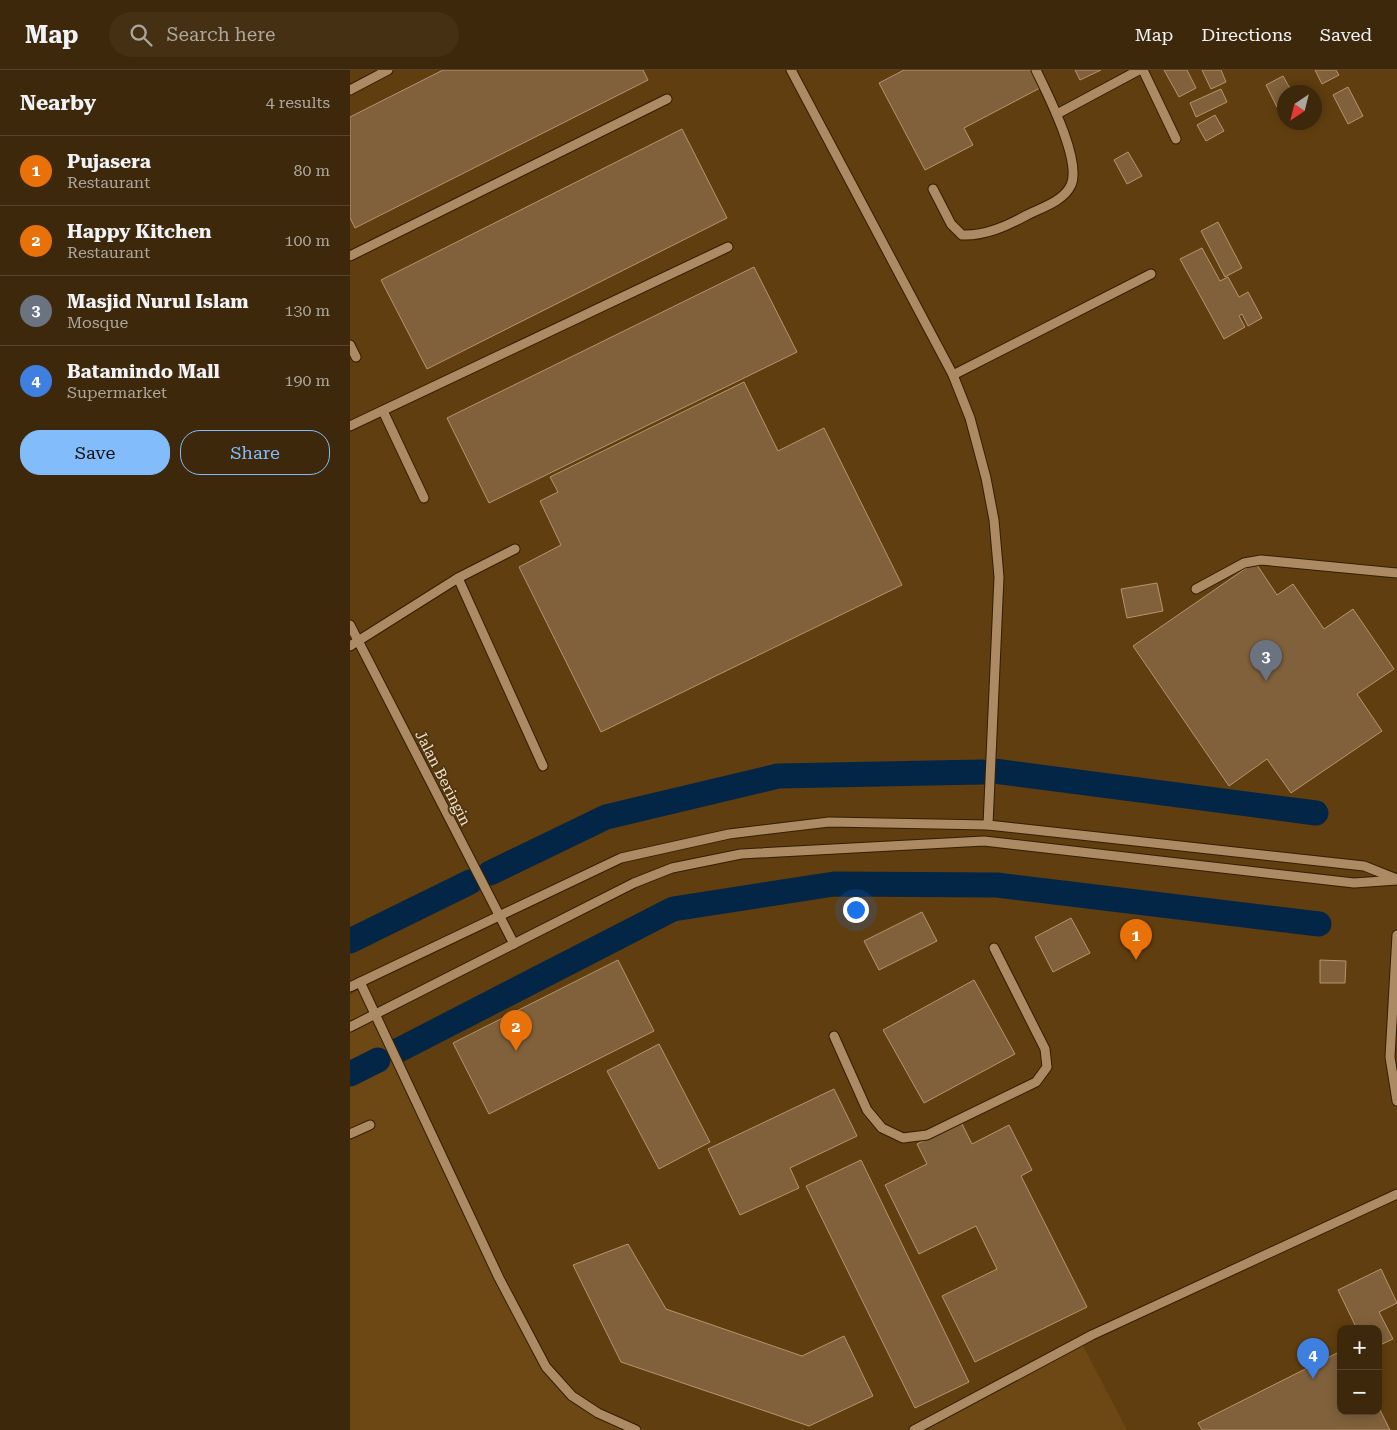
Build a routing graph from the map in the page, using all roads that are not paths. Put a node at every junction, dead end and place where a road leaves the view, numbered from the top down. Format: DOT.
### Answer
graph roads {
  1 [pos="388,70"];
  2 [pos="791,70"];
  3 [pos="1036,70"];
  4 [pos="1139,70"];
  5 [pos="1143,70"];
  6 [pos="350,90"];
  7 [pos="667,99"];
  8 [pos="1057,114"];
  9 [pos="1176,139"];
  10 [pos="933,189"];
  11 [pos="728,247"];
  12 [pos="350,256"];
  13 [pos="1151,274"];
  14 [pos="350,345"];
  15 [pos="356,357"];
  16 [pos="953,375"];
  17 [pos="383,411"];
  18 [pos="350,426"];
  19 [pos="424,498"];
  20 [pos="515,549"];
  21 [pos="1397,573"];
  22 [pos="458,578"];
  23 [pos="1196,589"];
  24 [pos="350,625"];
  25 [pos="354,644"];
  26 [pos="543,766"];
  27 [pos="988,825"];
  28 [pos="1397,879"];
  29 [pos="499,918"];
  30 [pos="1397,935"];
  31 [pos="514,944"];
  32 [pos="994,948"];
  33 [pos="360,982"];
  34 [pos="350,987"];
  35 [pos="375,1014"];
  36 [pos="350,1026"];
  37 [pos="834,1036"];
  38 [pos="1397,1101"];
  39 [pos="370,1125"];
  40 [pos="350,1134"];
  41 [pos="1397,1194"];
  42 [pos="636,1430"];
  43 [pos="914,1430"];
  1 -- 6 [label="street"];
  2 -- 16 [label="street"];
  3 -- 8 [label="street"];
  4 -- 8 [label="street"];
  5 -- 9 [label="street"];
  7 -- 12 [label="street"];
  8 -- 10 [label="street"];
  11 -- 17 [label="street"];
  13 -- 16 [label="street"];
  14 -- 15 [label="street"];
  16 -- 27 [label="street"];
  17 -- 18 [label="street"];
  17 -- 19 [label="street"];
  20 -- 22 [label="street"];
  21 -- 23 [label="street"];
  22 -- 25 [label="street"];
  22 -- 26 [label="street"];
  24 -- 25 [label="street, Jalan Beringin"];
  25 -- 29 [label="street, Jalan Beringin"];
  27 -- 28 [label="street"];
  27 -- 29 [label="street"];
  28 -- 31 [label="street"];
  29 -- 31 [label="street, Jalan Beringin"];
  29 -- 33 [label="street"];
  30 -- 38 [label="street"];
  31 -- 35 [label="street"];
  32 -- 37 [label="street"];
  33 -- 34 [label="street"];
  33 -- 35 [label="street"];
  35 -- 36 [label="street"];
  35 -- 42 [label="street"];
  39 -- 40 [label="street"];
  41 -- 43 [label="street"];
}
